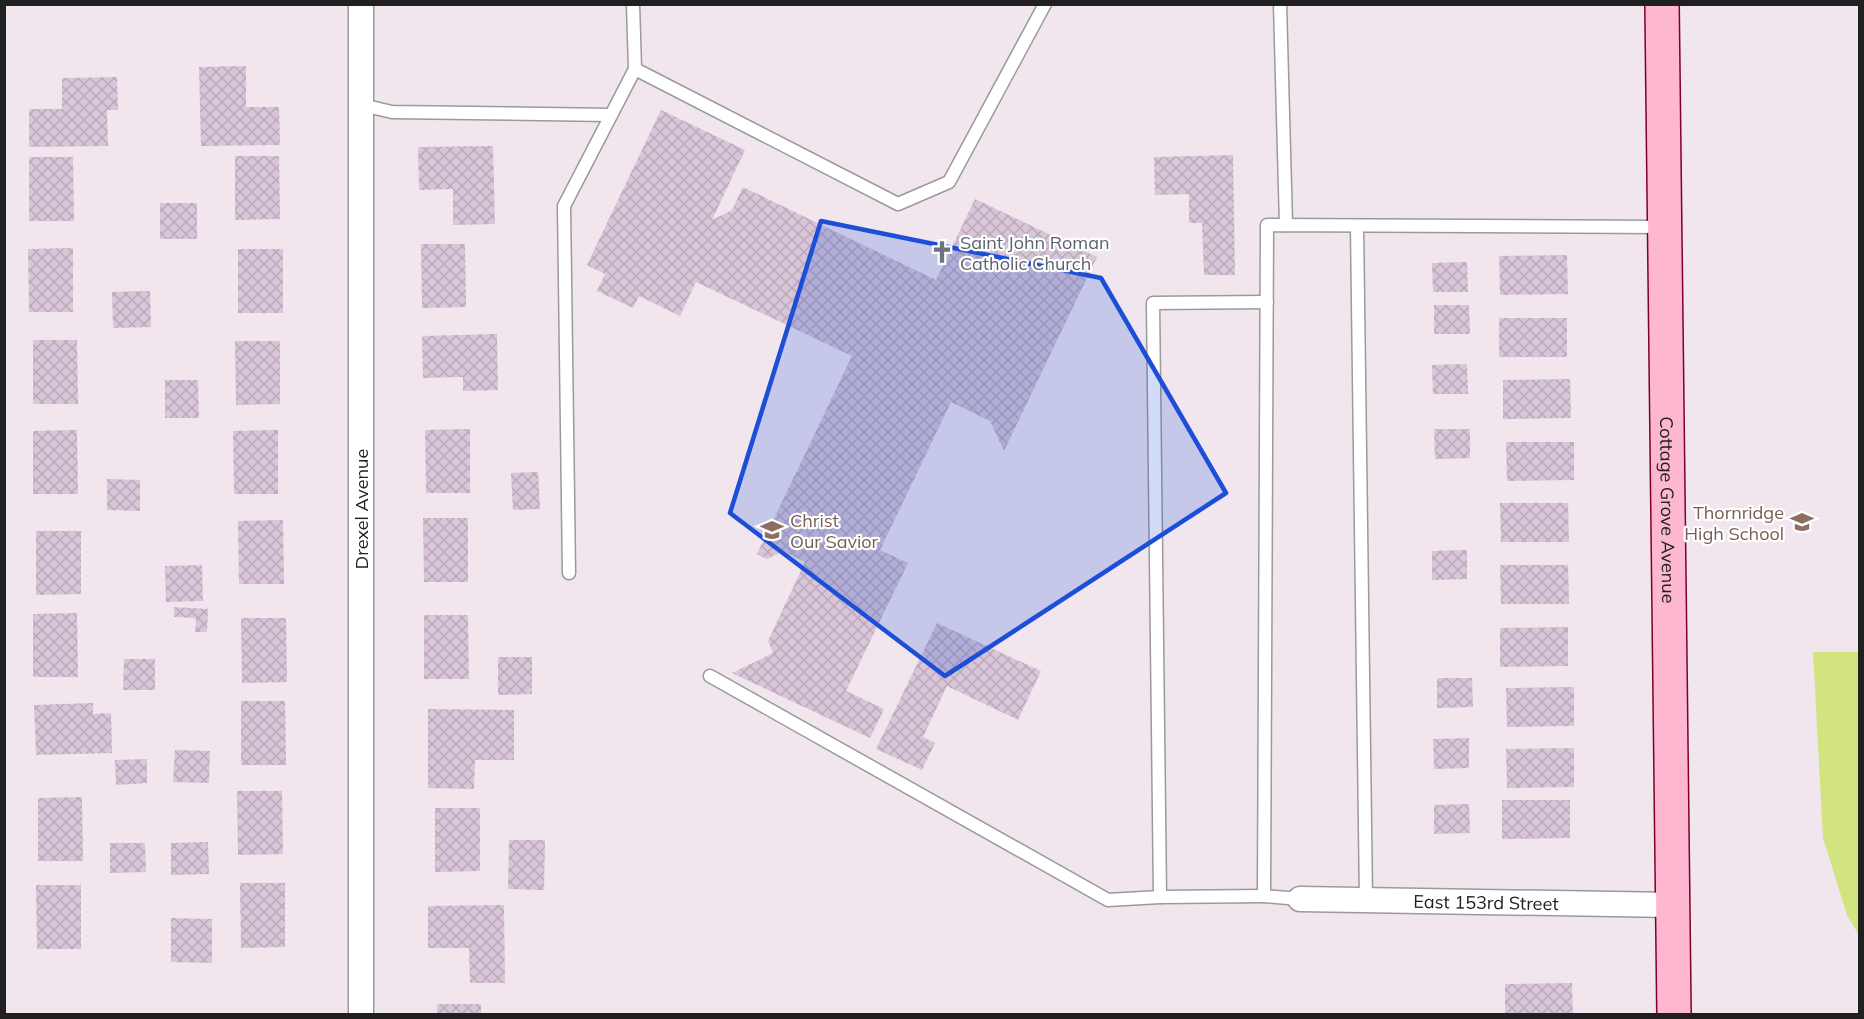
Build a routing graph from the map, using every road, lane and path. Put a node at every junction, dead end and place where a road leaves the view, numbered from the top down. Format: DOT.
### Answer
graph roads {
  1 [pos="361,4"];
  2 [pos="633,4"];
  3 [pos="1045,4"];
  4 [pos="1280,4"];
  5 [pos="1662,4"];
  6 [pos="635,69"];
  7 [pos="362,105"];
  8 [pos="611,115"];
  9 [pos="1286,225"];
  10 [pos="1357,226"];
  11 [pos="1666,227"];
  12 [pos="1267,302"];
  13 [pos="569,573"];
  14 [pos="710,676"];
  15 [pos="1264,896"];
  16 [pos="1160,897"];
  17 [pos="1300,899"];
  18 [pos="1366,900"];
  19 [pos="1673,905"];
  20 [pos="361,1014"];
  21 [pos="1674,1014"];
  1 -- 7 [label="street, Drexel Avenue"];
  2 -- 6 [label="lane"];
  3 -- 6 [label="lane"];
  4 -- 9 [label="lane"];
  5 -- 11 [label="main road, Cottage Grove Avenue"];
  6 -- 8 [label="lane"];
  7 -- 8 [label="lane"];
  7 -- 20 [label="street, Drexel Avenue"];
  8 -- 13 [label="lane"];
  9 -- 10 [label="lane"];
  9 -- 12 [label="lane"];
  10 -- 11 [label="lane"];
  10 -- 18 [label="lane"];
  11 -- 19 [label="main road, Cottage Grove Avenue"];
  12 -- 15 [label="lane"];
  12 -- 16 [label="lane"];
  14 -- 16 [label="lane"];
  15 -- 16 [label="lane"];
  15 -- 17 [label="lane"];
  17 -- 18 [label="street, East 153rd Street"];
  18 -- 19 [label="street, East 153rd Street"];
  19 -- 21 [label="main road, Cottage Grove Avenue"];
}
